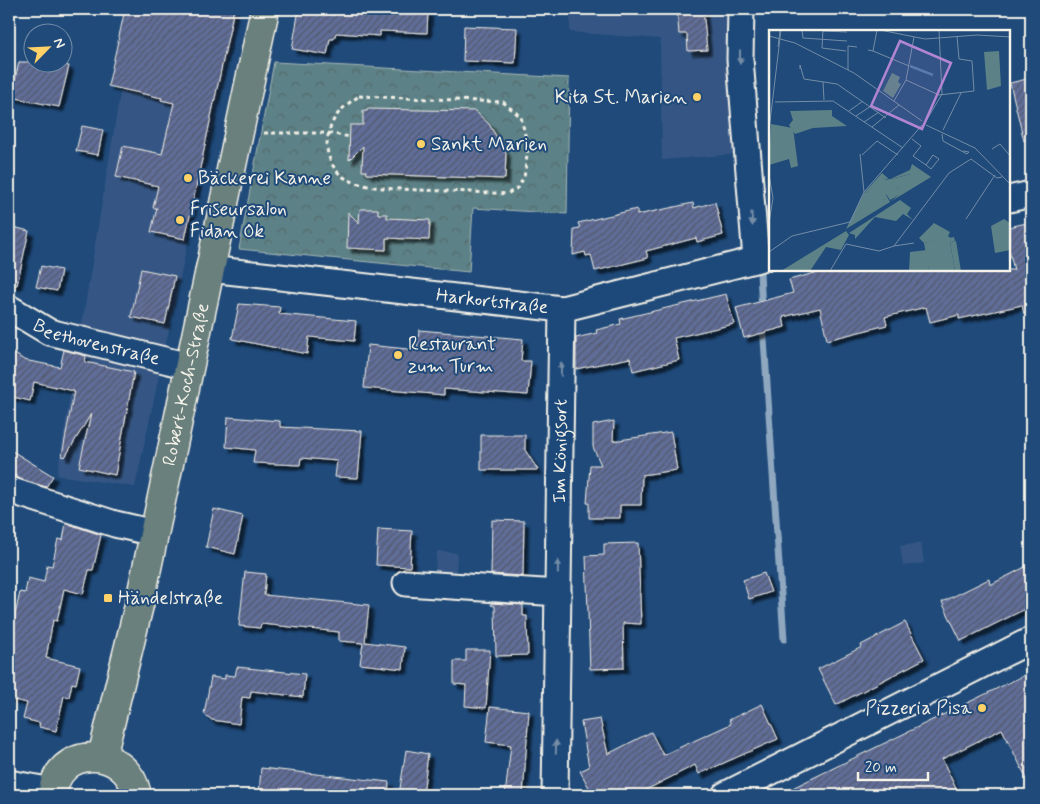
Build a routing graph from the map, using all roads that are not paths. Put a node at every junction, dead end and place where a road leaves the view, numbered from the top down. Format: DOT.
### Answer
graph roads {
  1 [pos="265,9"];
  2 [pos="741,9"];
  3 [pos="1031,194"];
  4 [pos="1010,199"];
  5 [pos="763,257"];
  6 [pos="210,269"];
  7 [pos="9,308"];
  8 [pos="562,309"];
  9 [pos="189,366"];
  10 [pos="9,490"];
  11 [pos="154,533"];
  12 [pos="406,583"];
  13 [pos="558,593"];
  14 [pos="1031,640"];
  15 [pos="102,757"];
  16 [pos="9,783"];
  17 [pos="53,793"];
  18 [pos="137,795"];
  19 [pos="555,795"];
  20 [pos="725,795"];
  1 -- 6 [label="main road, Robert-Koch-Straße"];
  2 -- 5 [label="street, one-way"];
  3 -- 4 [label="street"];
  5 -- 8 [label="street, Harkortstraße"];
  6 -- 8 [label="street, Harkortstraße"];
  6 -- 9 [label="main road, Robert-Koch-Straße"];
  7 -- 9 [label="street, Beethovenstraße"];
  13 -- 8 [label="street, Im Königsort, one-way"];
  9 -- 11 [label="main road, Robert-Koch-Straße"];
  10 -- 11 [label="street"];
  11 -- 15 [label="main road, Robert-Koch-Straße"];
  12 -- 13 [label="street"];
  19 -- 13 [label="street, Im Königsort, one-way"];
  14 -- 20 [label="street"];
  15 -- 17 [label="main road"];
  15 -- 18 [label="main road"];
  16 -- 17 [label="street"];
}
